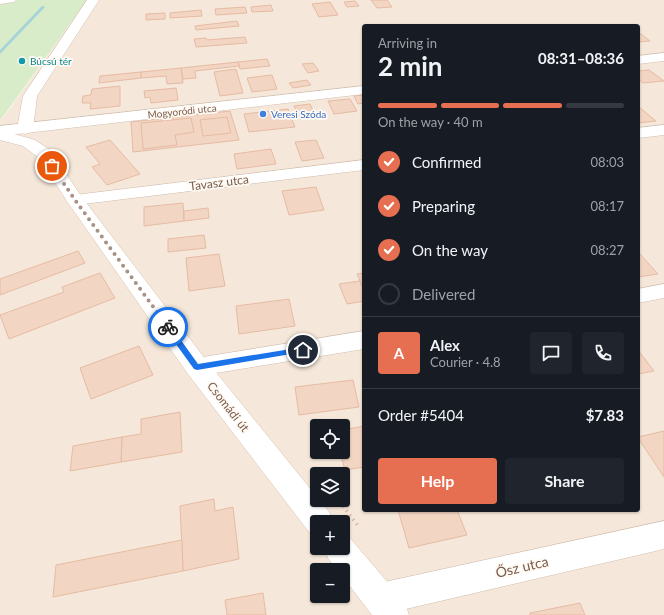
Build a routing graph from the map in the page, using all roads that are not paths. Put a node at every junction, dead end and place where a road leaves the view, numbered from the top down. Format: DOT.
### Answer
graph roads {
  1 [pos="10,0"];
  2 [pos="93,0"];
  3 [pos="0,1"];
  4 [pos="664,57"];
  5 [pos="640,60"];
  6 [pos="362,90"];
  7 [pos="664,130"];
  8 [pos="0,131"];
  9 [pos="640,133"];
  10 [pos="0,135"];
  11 [pos="27,136"];
  12 [pos="362,166"];
  13 [pos="75,200"];
  14 [pos="664,292"];
  15 [pos="640,296"];
  16 [pos="362,340"];
  17 [pos="197,367"];
  18 [pos="313,515"];
  19 [pos="664,535"];
  20 [pos="345,555"];
  21 [pos="386,607"];
  1 -- 3 [label="street"];
  2 -- 11 [label="street"];
  4 -- 5 [label="street"];
  6 -- 11 [label="street, Mogyoródi utca"];
  7 -- 9 [label="street"];
  8 -- 11 [label="street, Mogyoródi utca"];
  10 -- 11 [label="street, Csomádi út"];
  11 -- 13 [label="street, Csomádi út"];
  12 -- 13 [label="street, Tavasz utca"];
  13 -- 17 [label="street, Csomádi út"];
  14 -- 15 [label="street"];
  16 -- 17 [label="street"];
  17 -- 18 [label="street, Csomádi út"];
  19 -- 21 [label="street, Ősz utca"];
  20 -- 21 [label="street"];
}
